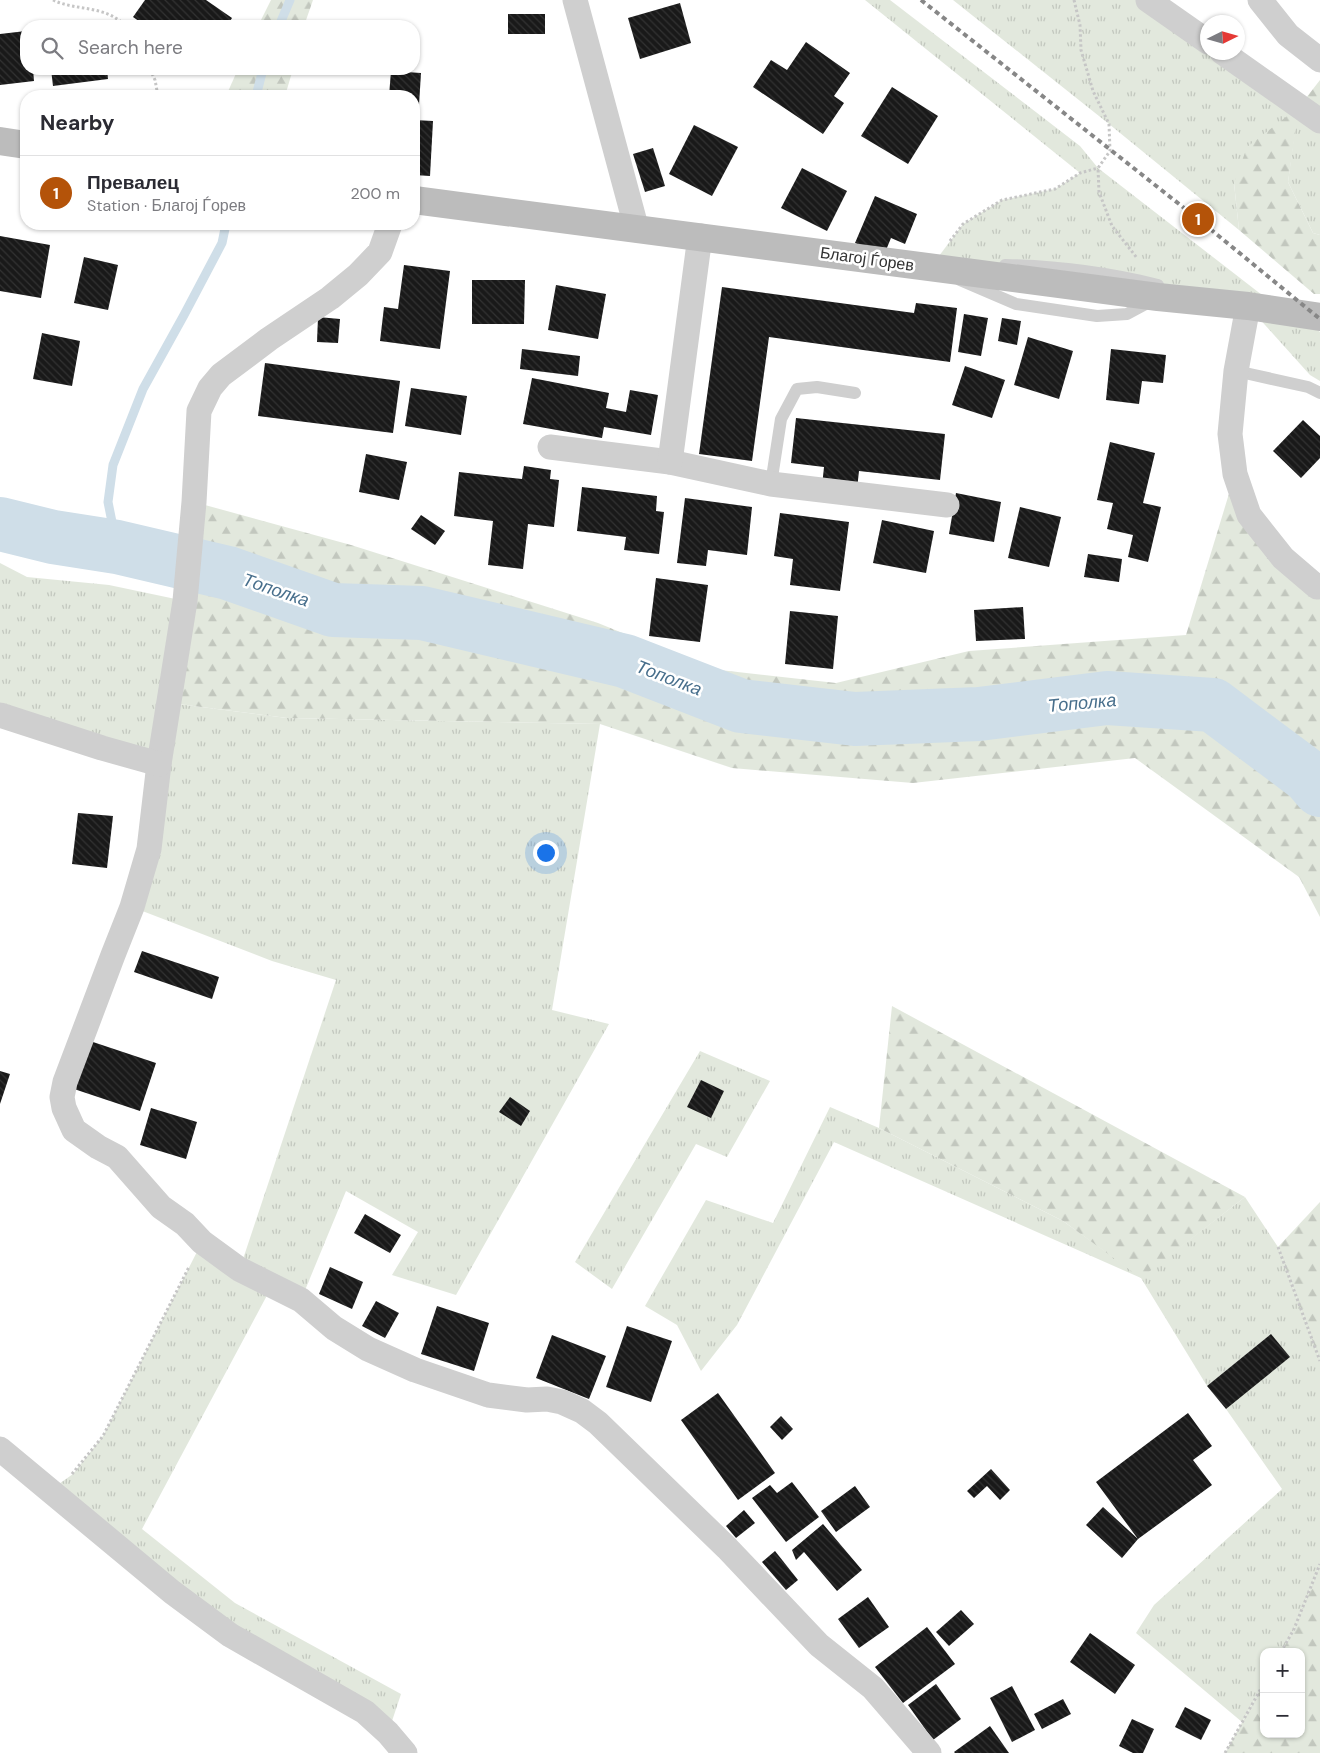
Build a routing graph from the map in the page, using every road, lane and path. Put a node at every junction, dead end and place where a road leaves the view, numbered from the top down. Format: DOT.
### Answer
graph roads {
  1 [pos="53,0"];
  2 [pos="575,0"];
  3 [pos="1074,0"];
  4 [pos="1148,0"];
  5 [pos="1260,0"];
  6 [pos="118,20"];
  7 [pos="1200,36"];
  8 [pos="1233,60"];
  9 [pos="1320,60"];
  10 [pos="153,75"];
  11 [pos="157,90"];
  12 [pos="1320,121"];
  13 [pos="0,141"];
  14 [pos="20,144"];
  15 [pos="1098,168"];
  16 [pos="420,201"];
  17 [pos="388,230"];
  18 [pos="637,230"];
  19 [pos="700,236"];
  20 [pos="930,268"];
  21 [pos="1152,289"];
  22 [pos="1248,306"];
  23 [pos="1320,317"];
  24 [pos="1236,371"];
  25 [pos="855,393"];
  26 [pos="1320,393"];
  27 [pos="550,447"];
  28 [pos="670,462"];
  29 [pos="771,484"];
  30 [pos="946,505"];
  31 [pos="1319,588"];
  32 [pos="0,715"];
  33 [pos="159,764"];
  34 [pos="202,1242"];
  35 [pos="1278,1247"];
  36 [pos="1320,1360"];
  37 [pos="0,1449"];
  38 [pos="49,1490"];
  39 [pos="1320,1564"];
  40 [pos="1283,1648"];
  41 [pos="1260,1690"];
  42 [pos="405,1753"];
  43 [pos="929,1753"];
  44 [pos="1225,1753"];
  1 -- 6 [label="path"];
  2 -- 18 [label="street"];
  3 -- 15 [label="path"];
  4 -- 7 [label="street"];
  5 -- 9 [label="street"];
  8 -- 12 [label="street"];
  10 -- 11 [label="path"];
  13 -- 14 [label="main road"];
  15 -- 20 [label="path"];
  15 -- 21 [label="path"];
  16 -- 18 [label="main road, Благој Ѓорев"];
  17 -- 33 [label="street"];
  18 -- 19 [label="main road, Благој Ѓорев"];
  19 -- 20 [label="main road, Благој Ѓорев"];
  19 -- 28 [label="street"];
  20 -- 21 [label="main road, Благој Ѓорев"];
  21 -- 22 [label="main road, Благој Ѓорев"];
  22 -- 23 [label="main road, Благој Ѓорев"];
  22 -- 24 [label="street"];
  24 -- 26 [label="lane"];
  24 -- 31 [label="street"];
  25 -- 29 [label="lane"];
  27 -- 28 [label="street"];
  28 -- 29 [label="street"];
  29 -- 30 [label="street"];
  32 -- 33 [label="street"];
  33 -- 34 [label="street"];
  34 -- 38 [label="path"];
  34 -- 43 [label="street"];
  35 -- 36 [label="path"];
  37 -- 38 [label="street"];
  38 -- 42 [label="street"];
  39 -- 40 [label="path"];
  41 -- 44 [label="path"];
}
